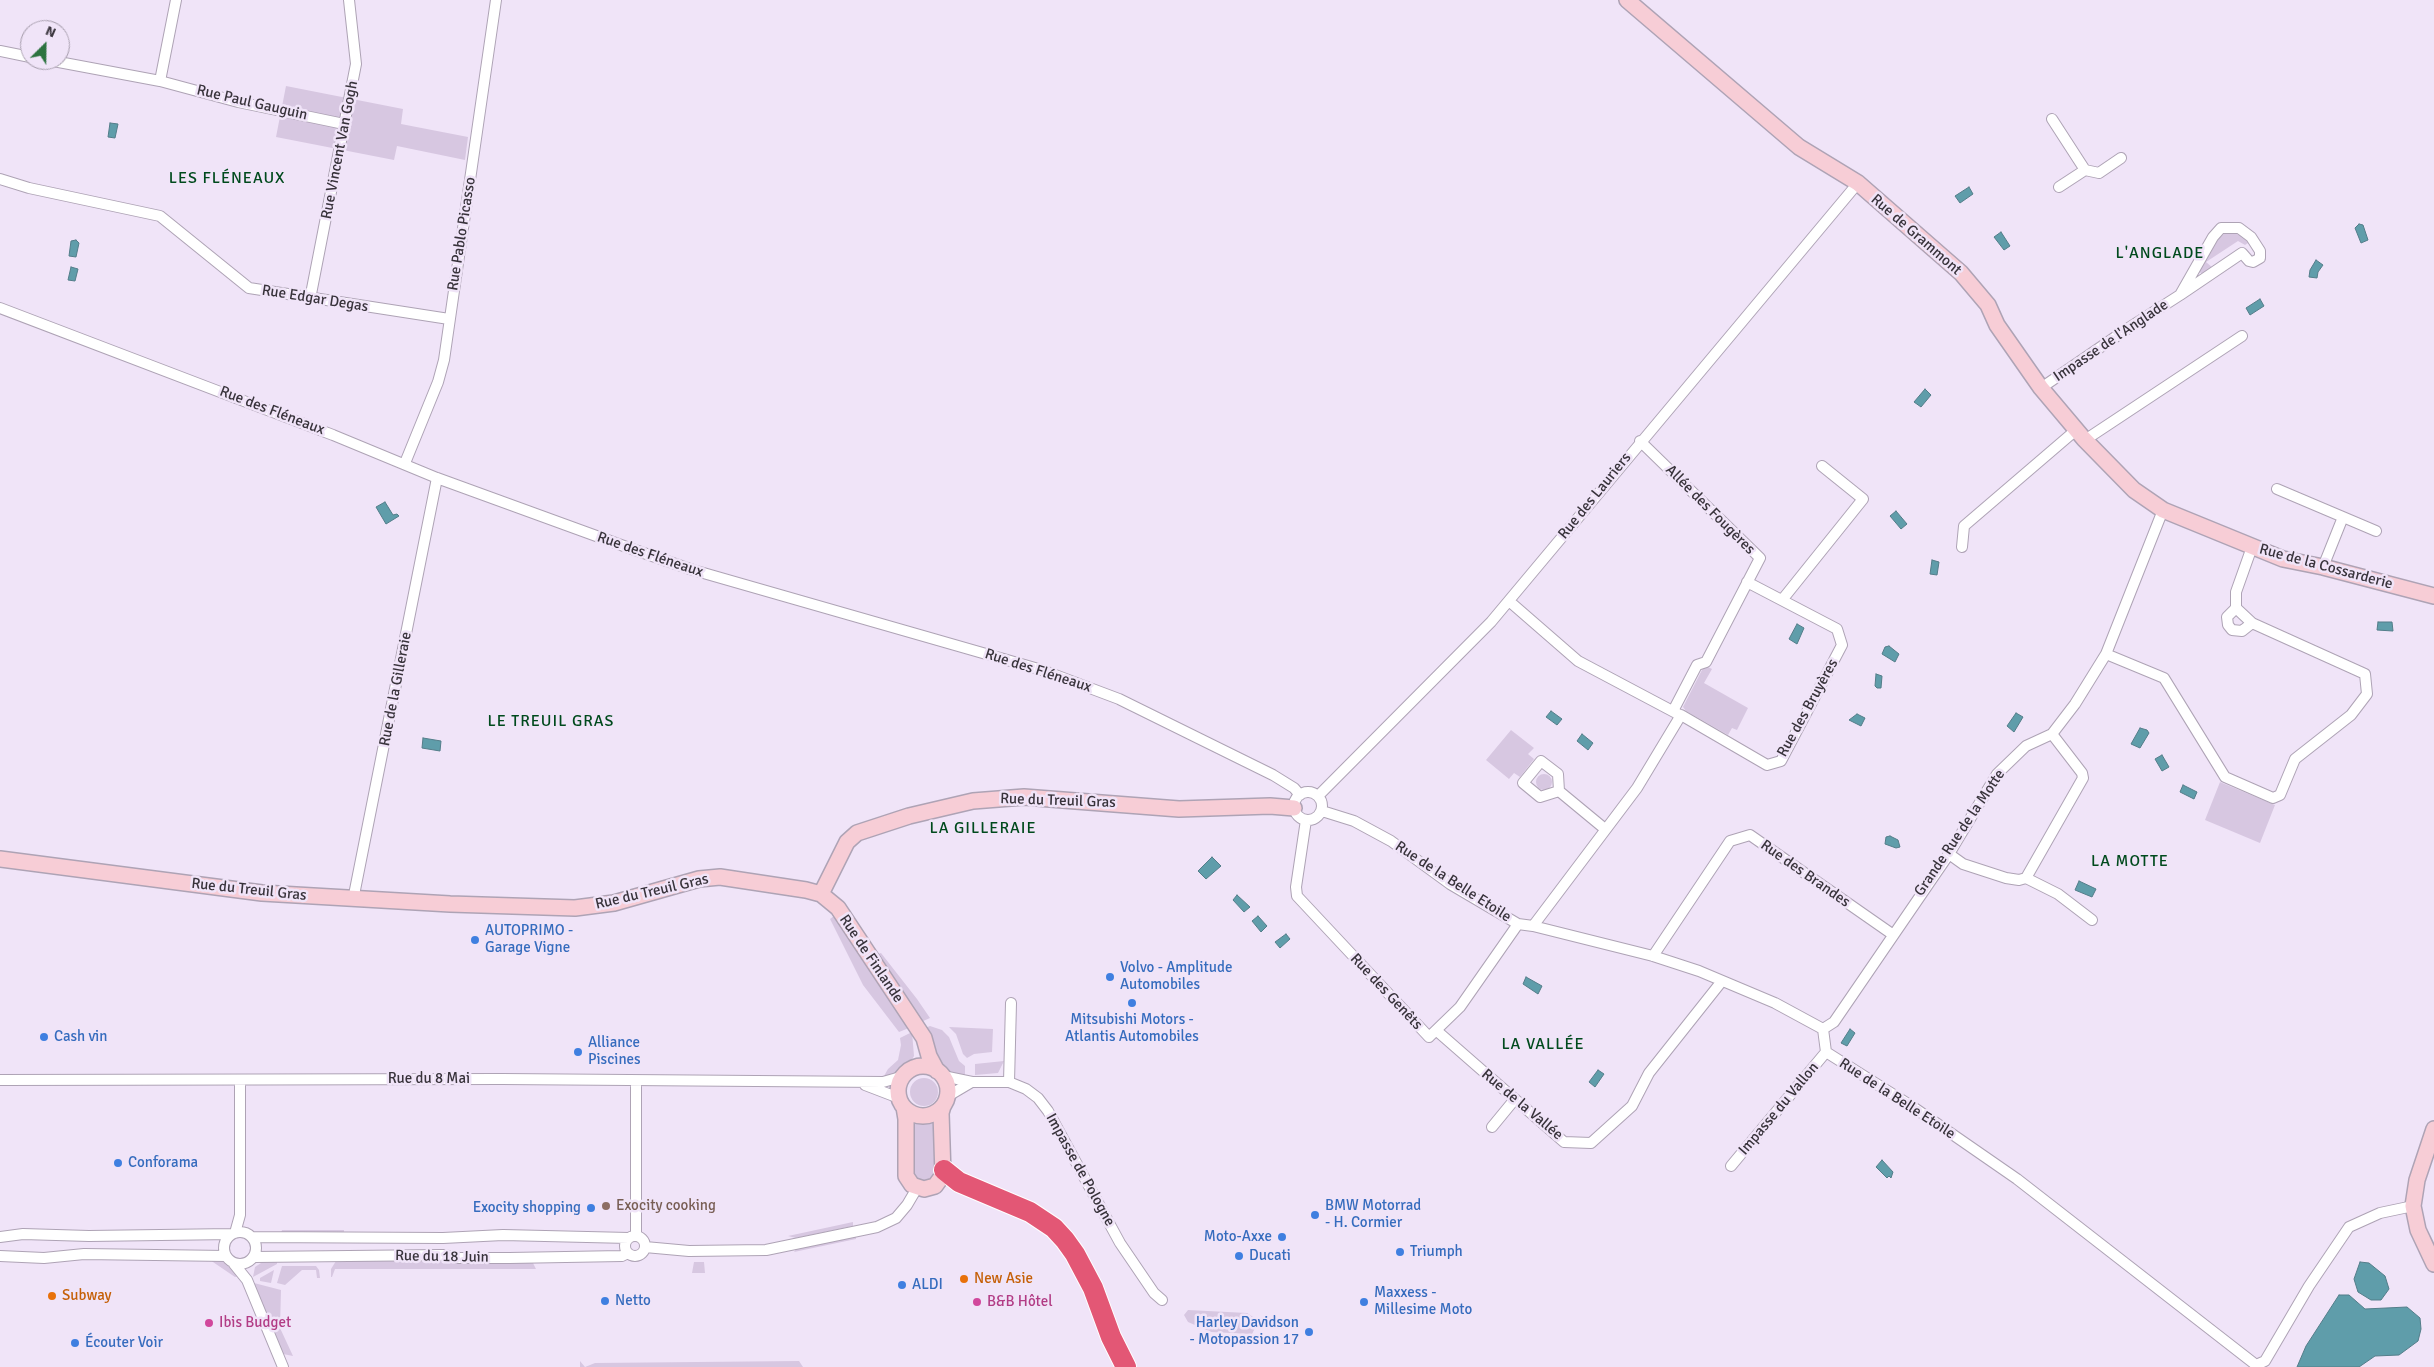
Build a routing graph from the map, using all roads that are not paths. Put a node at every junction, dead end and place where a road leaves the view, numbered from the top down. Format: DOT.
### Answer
graph roads {
  1 [pos="176,0"];
  2 [pos="349,0"];
  3 [pos="496,0"];
  4 [pos="1627,0"];
  5 [pos="0,51"];
  6 [pos="20,55"];
  7 [pos="70,64"];
  8 [pos="160,81"];
  9 [pos="2052,119"];
  10 [pos="344,124"];
  11 [pos="2121,158"];
  12 [pos="2085,170"];
  13 [pos="0,179"];
  14 [pos="1858,183"];
  15 [pos="2058,187"];
  16 [pos="2180,295"];
  17 [pos="310,299"];
  18 [pos="0,308"];
  19 [pos="449,319"];
  20 [pos="2242,336"];
  21 [pos="2041,388"];
  22 [pos="2081,435"];
  23 [pos="1640,441"];
  24 [pos="405,463"];
  25 [pos="1822,466"];
  26 [pos="437,478"];
  27 [pos="2277,489"];
  28 [pos="2164,510"];
  29 [pos="2343,517"];
  30 [pos="2376,531"];
  31 [pos="1962,547"];
  32 [pos="2252,547"];
  33 [pos="2323,567"];
  34 [pos="1747,582"];
  35 [pos="2434,595"];
  36 [pos="1782,600"];
  37 [pos="1509,601"];
  38 [pos="2236,608"];
  39 [pos="2252,623"];
  40 [pos="2106,654"];
  41 [pos="1677,713"];
  42 [pos="2052,734"];
  43 [pos="1559,791"];
  44 [pos="1318,796"];
  45 [pos="1297,801"];
  46 [pos="1322,811"];
  47 [pos="1306,820"];
  48 [pos="1605,829"];
  49 [pos="1949,854"];
  50 [pos="0,859"];
  51 [pos="2026,878"];
  52 [pos="821,894"];
  53 [pos="353,900"];
  54 [pos="2092,920"];
  55 [pos="1518,924"];
  56 [pos="1533,926"];
  57 [pos="1892,934"];
  58 [pos="1654,956"];
  59 [pos="1722,982"];
  60 [pos="1011,1003"];
  61 [pos="917,1027"];
  62 [pos="1823,1029"];
  63 [pos="1437,1031"];
  64 [pos="1826,1052"];
  65 [pos="909,1072"];
  66 [pos="940,1074"];
  67 [pos="0,1080"];
  68 [pos="240,1080"];
  69 [pos="636,1081"];
  70 [pos="857,1082"];
  71 [pos="972,1082"];
  72 [pos="1009,1082"];
  73 [pos="1515,1099"];
  74 [pos="946,1101"];
  75 [pos="902,1103"];
  76 [pos="1492,1128"];
  77 [pos="2434,1129"];
  78 [pos="1732,1166"];
  79 [pos="944,1170"];
  80 [pos="917,1188"];
  81 [pos="2413,1206"];
  82 [pos="240,1215"];
  83 [pos="233,1233"];
  84 [pos="250,1235"];
  85 [pos="0,1237"];
  86 [pos="633,1237"];
  87 [pos="645,1247"];
  88 [pos="2430,1250"];
  89 [pos="628,1253"];
  90 [pos="0,1256"];
  91 [pos="226,1256"];
  92 [pos="252,1259"];
  93 [pos="234,1264"];
  94 [pos="2434,1264"];
  95 [pos="246,1278"];
  96 [pos="1162,1300"];
  97 [pos="283,1367"];
  98 [pos="1126,1367"];
  1 -- 8 [label="street"];
  2 -- 10 [label="street, Rue Vincent Van Gogh"];
  3 -- 19 [label="street, Rue Pablo Picasso"];
  4 -- 14 [label="street, Rue de Grammont"];
  5 -- 6 [label="street"];
  7 -- 8 [label="street, Rue Paul Gauguin"];
  8 -- 10 [label="street, Rue Paul Gauguin"];
  9 -- 12 [label="street"];
  10 -- 17 [label="street, Rue Vincent Van Gogh"];
  11 -- 12 [label="street"];
  12 -- 15 [label="street"];
  13 -- 17 [label="street, Rue Edgar Degas"];
  14 -- 21 [label="street, Rue de Grammont"];
  14 -- 23 [label="street, Rue des Lauriers"];
  16 -- 16 [label="street, Impasse de l'Anglade"];
  16 -- 21 [label="street, Impasse de l'Anglade"];
  17 -- 19 [label="street, Rue Edgar Degas"];
  18 -- 24 [label="street, Rue des Fléneaux"];
  19 -- 24 [label="street, Rue Pablo Picasso"];
  20 -- 22 [label="street"];
  21 -- 22 [label="street, Rue de Grammont"];
  22 -- 28 [label="street, Rue de Grammont"];
  22 -- 31 [label="street"];
  23 -- 34 [label="street, Allée des Fougères"];
  23 -- 37 [label="street, Rue des Lauriers"];
  24 -- 26 [label="street, Rue des Fléneaux"];
  25 -- 36 [label="street"];
  26 -- 45 [label="street, Rue des Fléneaux"];
  26 -- 53 [label="street, Rue de la Gilleraie"];
  27 -- 29 [label="street"];
  28 -- 32 [label="street, Rue de la Cossarderie"];
  28 -- 40 [label="street, Grande Rue de la Motte"];
  29 -- 30 [label="street"];
  29 -- 33 [label="street"];
  32 -- 33 [label="street, Rue de la Cossarderie"];
  32 -- 38 [label="street"];
  33 -- 35 [label="street, Rue de la Cossarderie"];
  34 -- 36 [label="street, Rue des Bruyères"];
  34 -- 41 [label="street, Allée des Fougères"];
  36 -- 41 [label="street, Rue des Bruyères"];
  37 -- 41 [label="street, Rue des Bruyères"];
  37 -- 44 [label="street, Rue des Lauriers"];
  38 -- 39 [label="street"];
  38 -- 39 [label="street"];
  39 -- 40 [label="street"];
  40 -- 42 [label="street, Grande Rue de la Motte"];
  41 -- 48 [label="street"];
  42 -- 49 [label="street, Grande Rue de la Motte"];
  42 -- 51 [label="street"];
  43 -- 48 [label="street"];
  44 -- 45 [label="street, Rue du Treuil Gras"];
  44 -- 46 [label="street"];
  45 -- 47 [label="street"];
  45 -- 52 [label="street, Rue du Treuil Gras"];
  46 -- 47 [label="street"];
  46 -- 55 [label="street, Rue de la Belle Etoile"];
  47 -- 63 [label="street, Rue des Genêts"];
  48 -- 56 [label="street"];
  49 -- 51 [label="street"];
  49 -- 57 [label="street, Grande Rue de la Motte"];
  50 -- 53 [label="street, Rue du Treuil Gras"];
  51 -- 54 [label="street"];
  52 -- 53 [label="street, Rue du Treuil Gras"];
  52 -- 61 [label="street, Rue de Finlande"];
  55 -- 56 [label="street, Rue de la Belle Etoile"];
  55 -- 63 [label="street, Rue des Genêts"];
  56 -- 58 [label="street, Rue de la Belle Etoile"];
  57 -- 58 [label="street, Rue des Brandes"];
  57 -- 62 [label="street, Grande Rue de la Motte"];
  58 -- 59 [label="street, Rue de la Belle Etoile"];
  59 -- 62 [label="street, Rue de la Belle Etoile"];
  59 -- 73 [label="street, Rue de la Vallée"];
  60 -- 72 [label="street"];
  61 -- 65 [label="street, Rue de Finlande"];
  61 -- 66 [label="street, Rue de Finlande"];
  62 -- 64 [label="street, Rue de la Belle Etoile"];
  63 -- 73 [label="street, Rue de la Vallée"];
  64 -- 78 [label="street, Impasse du Vallon"];
  64 -- 81 [label="street, Rue de la Belle Etoile"];
  65 -- 66 [label="street"];
  65 -- 70 [label="street, Rue du 8 Mai"];
  65 -- 75 [label="street"];
  66 -- 71 [label="street, Impasse de Pologne"];
  66 -- 74 [label="street"];
  67 -- 68 [label="street, Rue du 8 Mai"];
  68 -- 69 [label="street, Rue du 8 Mai"];
  68 -- 82 [label="street"];
  69 -- 70 [label="street, Rue du 8 Mai"];
  69 -- 86 [label="street"];
  70 -- 75 [label="street"];
  71 -- 72 [label="street, Impasse de Pologne"];
  71 -- 74 [label="street"];
  72 -- 96 [label="street, Impasse de Pologne"];
  73 -- 76 [label="street"];
  74 -- 75 [label="street"];
  74 -- 79 [label="street"];
  75 -- 80 [label="street"];
  77 -- 81 [label="street"];
  79 -- 80 [label="street"];
  79 -- 98 [label="highway"];
  80 -- 87 [label="street"];
  81 -- 88 [label="street"];
  82 -- 83 [label="street"];
  82 -- 84 [label="street"];
  83 -- 84 [label="street"];
  83 -- 85 [label="street"];
  83 -- 91 [label="street"];
  84 -- 86 [label="street"];
  84 -- 92 [label="street"];
  86 -- 87 [label="street"];
  86 -- 89 [label="street"];
  87 -- 89 [label="street"];
  88 -- 94 [label="street"];
  89 -- 92 [label="street, Rue du 18 Juin"];
  90 -- 91 [label="street"];
  91 -- 93 [label="street"];
  92 -- 93 [label="street"];
  92 -- 95 [label="street"];
  93 -- 95 [label="street"];
  95 -- 97 [label="street"];
}
